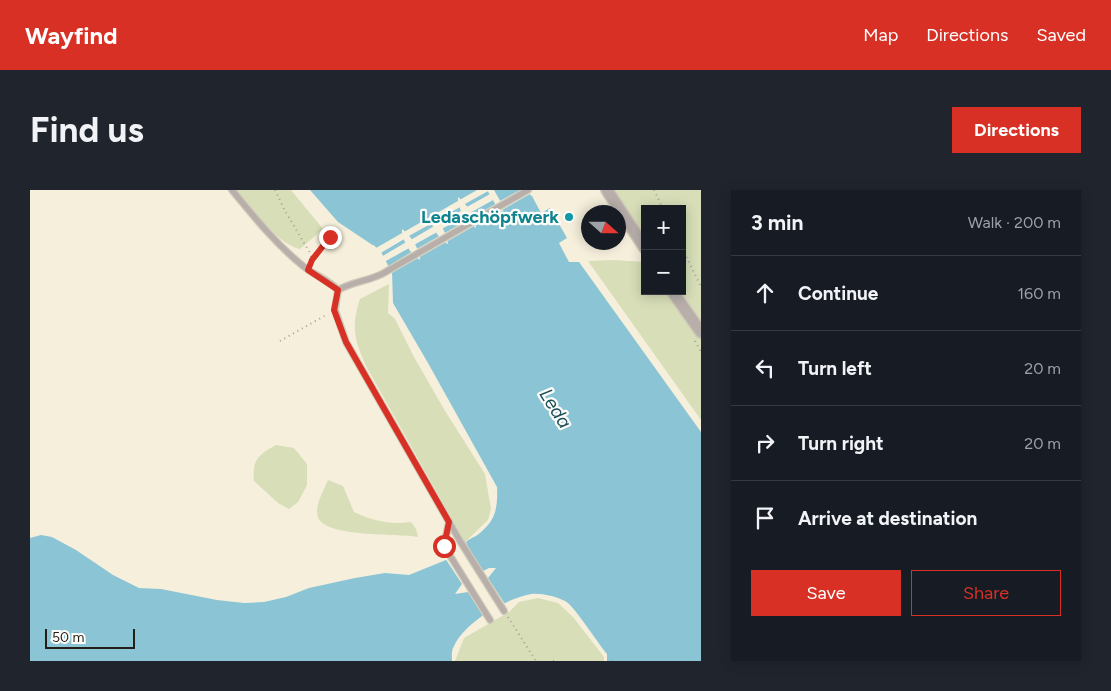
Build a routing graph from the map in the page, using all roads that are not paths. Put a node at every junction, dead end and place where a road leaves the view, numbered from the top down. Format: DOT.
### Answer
graph roads {
  1 [pos="232,190"];
  2 [pos="528,190"];
  3 [pos="607,190"];
  4 [pos="641,242"];
  5 [pos="338,290"];
  6 [pos="675,295"];
  7 [pos="701,332"];
  8 [pos="449,522"];
  9 [pos="504,611"];
  10 [pos="490,620"];
  1 -- 5 [label="lane"];
  2 -- 5 [label="lane"];
  3 -- 4 [label="street"];
  5 -- 8 [label="lane"];
  6 -- 7 [label="street"];
  8 -- 9 [label="lane"];
  8 -- 10 [label="lane"];
}
